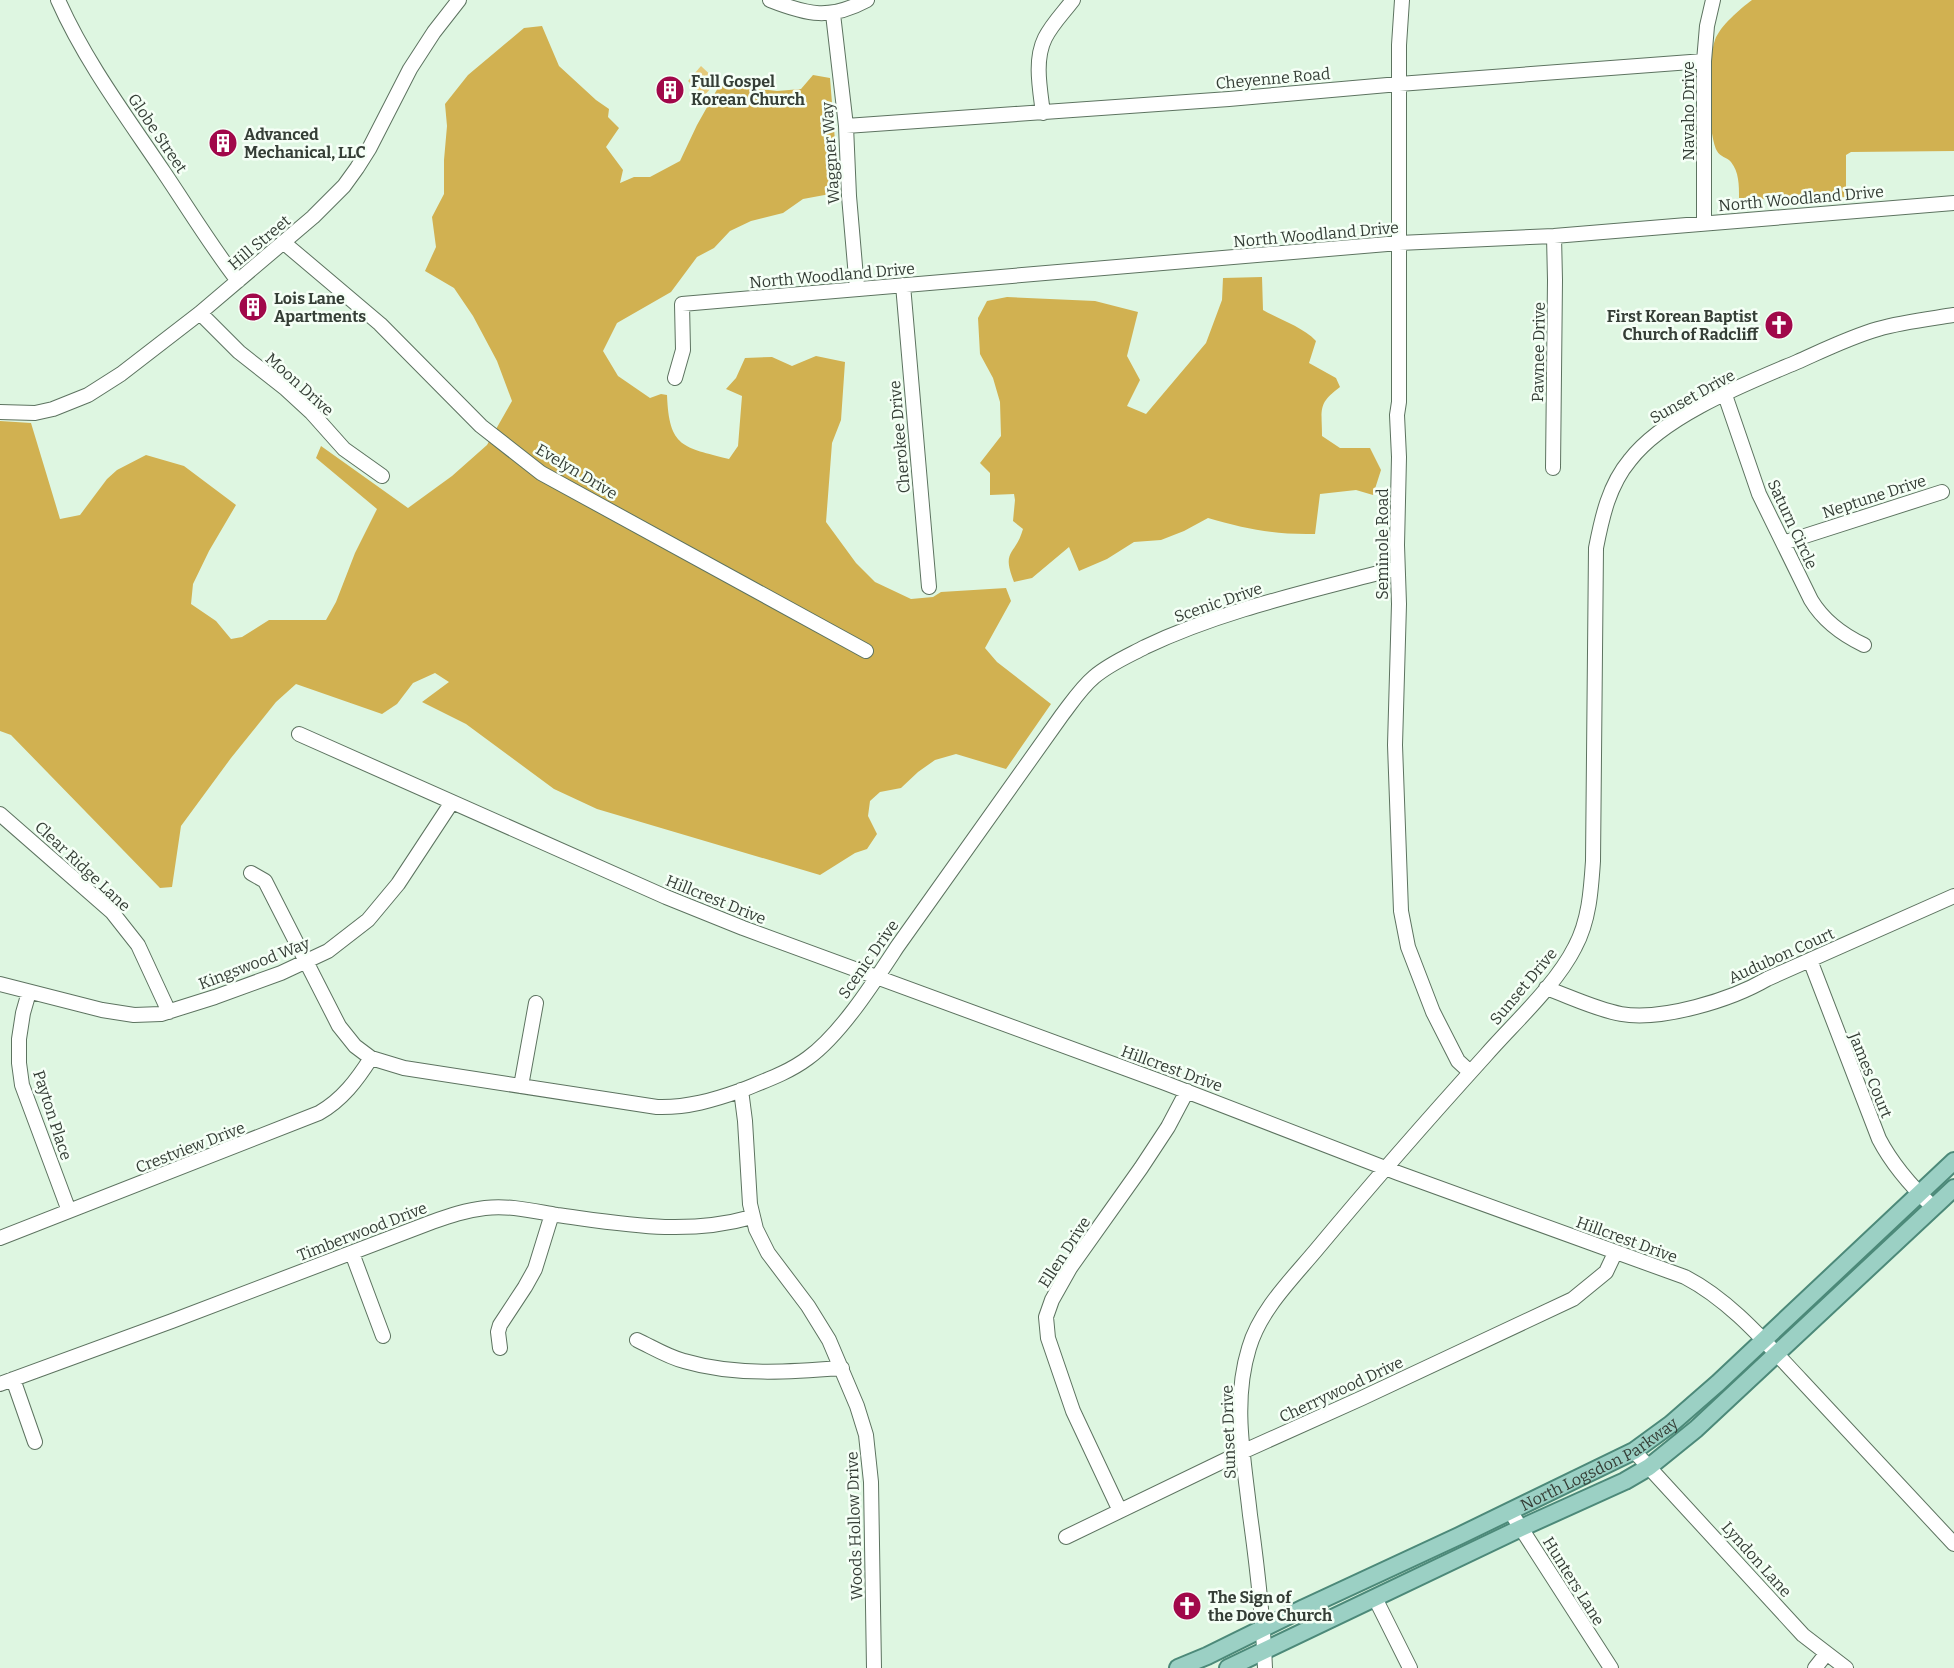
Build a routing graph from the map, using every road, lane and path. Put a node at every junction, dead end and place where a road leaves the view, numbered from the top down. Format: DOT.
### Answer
graph roads {
  1 [pos="58,0"];
  2 [pos="459,0"];
  3 [pos="770,0"];
  4 [pos="867,0"];
  5 [pos="1073,0"];
  6 [pos="1402,0"];
  7 [pos="1713,0"];
  8 [pos="833,14"];
  9 [pos="1704,61"];
  10 [pos="1399,84"];
  11 [pos="1043,112"];
  12 [pos="846,126"];
  13 [pos="1954,203"];
  14 [pos="1704,222"];
  15 [pos="1554,236"];
  16 [pos="283,242"];
  17 [pos="1399,243"];
  18 [pos="237,281"];
  19 [pos="903,285"];
  20 [pos="857,289"];
  21 [pos="200,312"];
  22 [pos="1954,315"];
  23 [pos="675,378"];
  24 [pos="1725,395"];
  25 [pos="0,412"];
  26 [pos="1553,468"];
  27 [pos="382,476"];
  28 [pos="1942,492"];
  29 [pos="1783,543"];
  30 [pos="1397,568"];
  31 [pos="929,587"];
  32 [pos="1864,645"];
  33 [pos="866,651"];
  34 [pos="299,734"];
  35 [pos="452,802"];
  36 [pos="0,814"];
  37 [pos="251,873"];
  38 [pos="1954,896"];
  39 [pos="1810,960"];
  40 [pos="305,963"];
  41 [pos="878,977"];
  42 [pos="0,984"];
  43 [pos="1546,988"];
  44 [pos="29,992"];
  45 [pos="536,1003"];
  46 [pos="169,1012"];
  47 [pos="371,1058"];
  48 [pos="1470,1072"];
  49 [pos="521,1086"];
  50 [pos="741,1090"];
  51 [pos="1187,1091"];
  52 [pos="1954,1161"];
  53 [pos="1384,1168"];
  54 [pos="1954,1188"];
  55 [pos="1918,1194"];
  56 [pos="1933,1207"];
  57 [pos="69,1211"];
  58 [pos="552,1214"];
  59 [pos="752,1217"];
  60 [pos="0,1238"];
  61 [pos="1615,1252"];
  62 [pos="352,1253"];
  63 [pos="383,1336"];
  64 [pos="637,1340"];
  65 [pos="1763,1340"];
  66 [pos="501,1348"];
  67 [pos="1776,1354"];
  68 [pos="842,1368"];
  69 [pos="7,1381"];
  70 [pos="35,1442"];
  71 [pos="1634,1451"];
  72 [pos="1242,1452"];
  73 [pos="1648,1467"];
  74 [pos="1120,1511"];
  75 [pos="1510,1511"];
  76 [pos="1521,1528"];
  77 [pos="1066,1537"];
  78 [pos="1954,1545"];
  79 [pos="1376,1598"];
  80 [pos="1262,1629"];
  81 [pos="1264,1650"];
  82 [pos="1826,1654"];
  83 [pos="874,1668"];
  84 [pos="1178,1668"];
  85 [pos="1228,1668"];
  86 [pos="1265,1668"];
  87 [pos="1410,1668"];
  88 [pos="1611,1668"];
  89 [pos="1815,1668"];
  90 [pos="1846,1668"];
  1 -- 18 [label="street, Globe Street"];
  2 -- 16 [label="street, Hill Street"];
  3 -- 8 [label="street"];
  4 -- 8 [label="street"];
  5 -- 11 [label="street"];
  6 -- 10 [label="street, Seminole Road"];
  7 -- 9 [label="street, Navaho Drive"];
  8 -- 12 [label="street, Waggner Way"];
  9 -- 10 [label="street, Cheyenne Road"];
  9 -- 14 [label="street, Navaho Drive"];
  10 -- 11 [label="street, Cheyenne Road"];
  10 -- 17 [label="street, Seminole Road"];
  11 -- 12 [label="street, Cheyenne Road"];
  12 -- 20 [label="street, Waggner Way"];
  13 -- 14 [label="street, North Woodland Drive"];
  14 -- 15 [label="street, North Woodland Drive"];
  15 -- 17 [label="street, North Woodland Drive"];
  15 -- 26 [label="street, Pawnee Drive"];
  16 -- 18 [label="street, Hill Street"];
  16 -- 33 [label="street, Evelyn Drive"];
  17 -- 19 [label="street, North Woodland Drive"];
  17 -- 30 [label="street, Seminole Road"];
  18 -- 21 [label="street, Hill Street"];
  19 -- 20 [label="street, North Woodland Drive"];
  19 -- 31 [label="street, Cherokee Drive"];
  20 -- 23 [label="street, North Woodland Drive"];
  21 -- 25 [label="street, Hill Street"];
  21 -- 27 [label="street, Moon Drive"];
  22 -- 24 [label="street, Sunset Drive"];
  24 -- 29 [label="street, Saturn Circle"];
  24 -- 43 [label="street, Sunset Drive"];
  28 -- 29 [label="street, Neptune Drive"];
  29 -- 32 [label="street, Saturn Circle"];
  30 -- 41 [label="street, Scenic Drive"];
  30 -- 48 [label="street, Seminole Road"];
  34 -- 35 [label="street, Hillcrest Drive"];
  35 -- 40 [label="street, Kingswood Way"];
  35 -- 41 [label="street, Hillcrest Drive"];
  36 -- 46 [label="street, Clear Ridge Lane"];
  37 -- 40 [label="street, Scenic Drive"];
  38 -- 39 [label="street, Audubon Court"];
  39 -- 43 [label="street, Audubon Court"];
  39 -- 55 [label="street, James Court"];
  40 -- 46 [label="street, Kingswood Way"];
  40 -- 47 [label="street, Scenic Drive"];
  41 -- 50 [label="street, Scenic Drive"];
  41 -- 51 [label="street, Hillcrest Drive"];
  42 -- 44 [label="street, Kingswood Way"];
  43 -- 48 [label="street, Sunset Drive"];
  44 -- 46 [label="street, Kingswood Way"];
  44 -- 57 [label="street, Payton Place"];
  45 -- 49 [label="street"];
  47 -- 49 [label="street, Scenic Drive"];
  47 -- 57 [label="street, Crestview Drive"];
  48 -- 53 [label="street, Sunset Drive"];
  49 -- 50 [label="street, Scenic Drive"];
  50 -- 59 [label="street, Woods Hollow Drive"];
  51 -- 53 [label="street, Hillcrest Drive"];
  51 -- 74 [label="street, Ellen Drive"];
  52 -- 55 [label="main road, North Logsdon Parkway"];
  53 -- 61 [label="street, Hillcrest Drive"];
  53 -- 72 [label="street, Sunset Drive"];
  54 -- 56 [label="main road, North Logsdon Parkway"];
  55 -- 56 [label="street, James Court"];
  55 -- 65 [label="main road, North Logsdon Parkway"];
  56 -- 67 [label="main road, North Logsdon Parkway"];
  57 -- 60 [label="street, Crestview Drive"];
  58 -- 59 [label="street, Timberwood Drive"];
  58 -- 62 [label="street, Timberwood Drive"];
  58 -- 66 [label="street"];
  59 -- 68 [label="street, Woods Hollow Drive"];
  61 -- 65 [label="street, Hillcrest Drive"];
  61 -- 72 [label="street, Cherrywood Drive"];
  62 -- 63 [label="street"];
  62 -- 69 [label="street, Timberwood Drive"];
  64 -- 68 [label="street"];
  65 -- 67 [label="street, Hillcrest Drive"];
  65 -- 71 [label="main road, North Logsdon Parkway"];
  67 -- 73 [label="main road, North Logsdon Parkway"];
  67 -- 78 [label="street, Hillcrest Drive"];
  68 -- 83 [label="street, Woods Hollow Drive"];
  69 -- 70 [label="street"];
  71 -- 73 [label="street, Lyndon Lane"];
  71 -- 75 [label="main road, North Logsdon Parkway"];
  72 -- 74 [label="street, Cherrywood Drive"];
  72 -- 80 [label="street, Sunset Drive"];
  73 -- 76 [label="main road, North Logsdon Parkway"];
  73 -- 82 [label="street, Lyndon Lane"];
  74 -- 77 [label="street, Cherrywood Drive"];
  75 -- 76 [label="street, Hunters Lane"];
  75 -- 80 [label="main road, North Logsdon Parkway"];
  76 -- 79 [label="main road, North Logsdon Parkway"];
  76 -- 88 [label="street, Hunters Lane"];
  79 -- 81 [label="main road, North Logsdon Parkway"];
  79 -- 87 [label="street"];
  80 -- 81 [label="street, Sunset Drive"];
  80 -- 84 [label="main road, North Logsdon Parkway"];
  81 -- 85 [label="main road, North Logsdon Parkway"];
  81 -- 86 [label="street, Sunset Drive"];
  82 -- 89 [label="street"];
  82 -- 90 [label="street, Lyndon Lane"];
}
